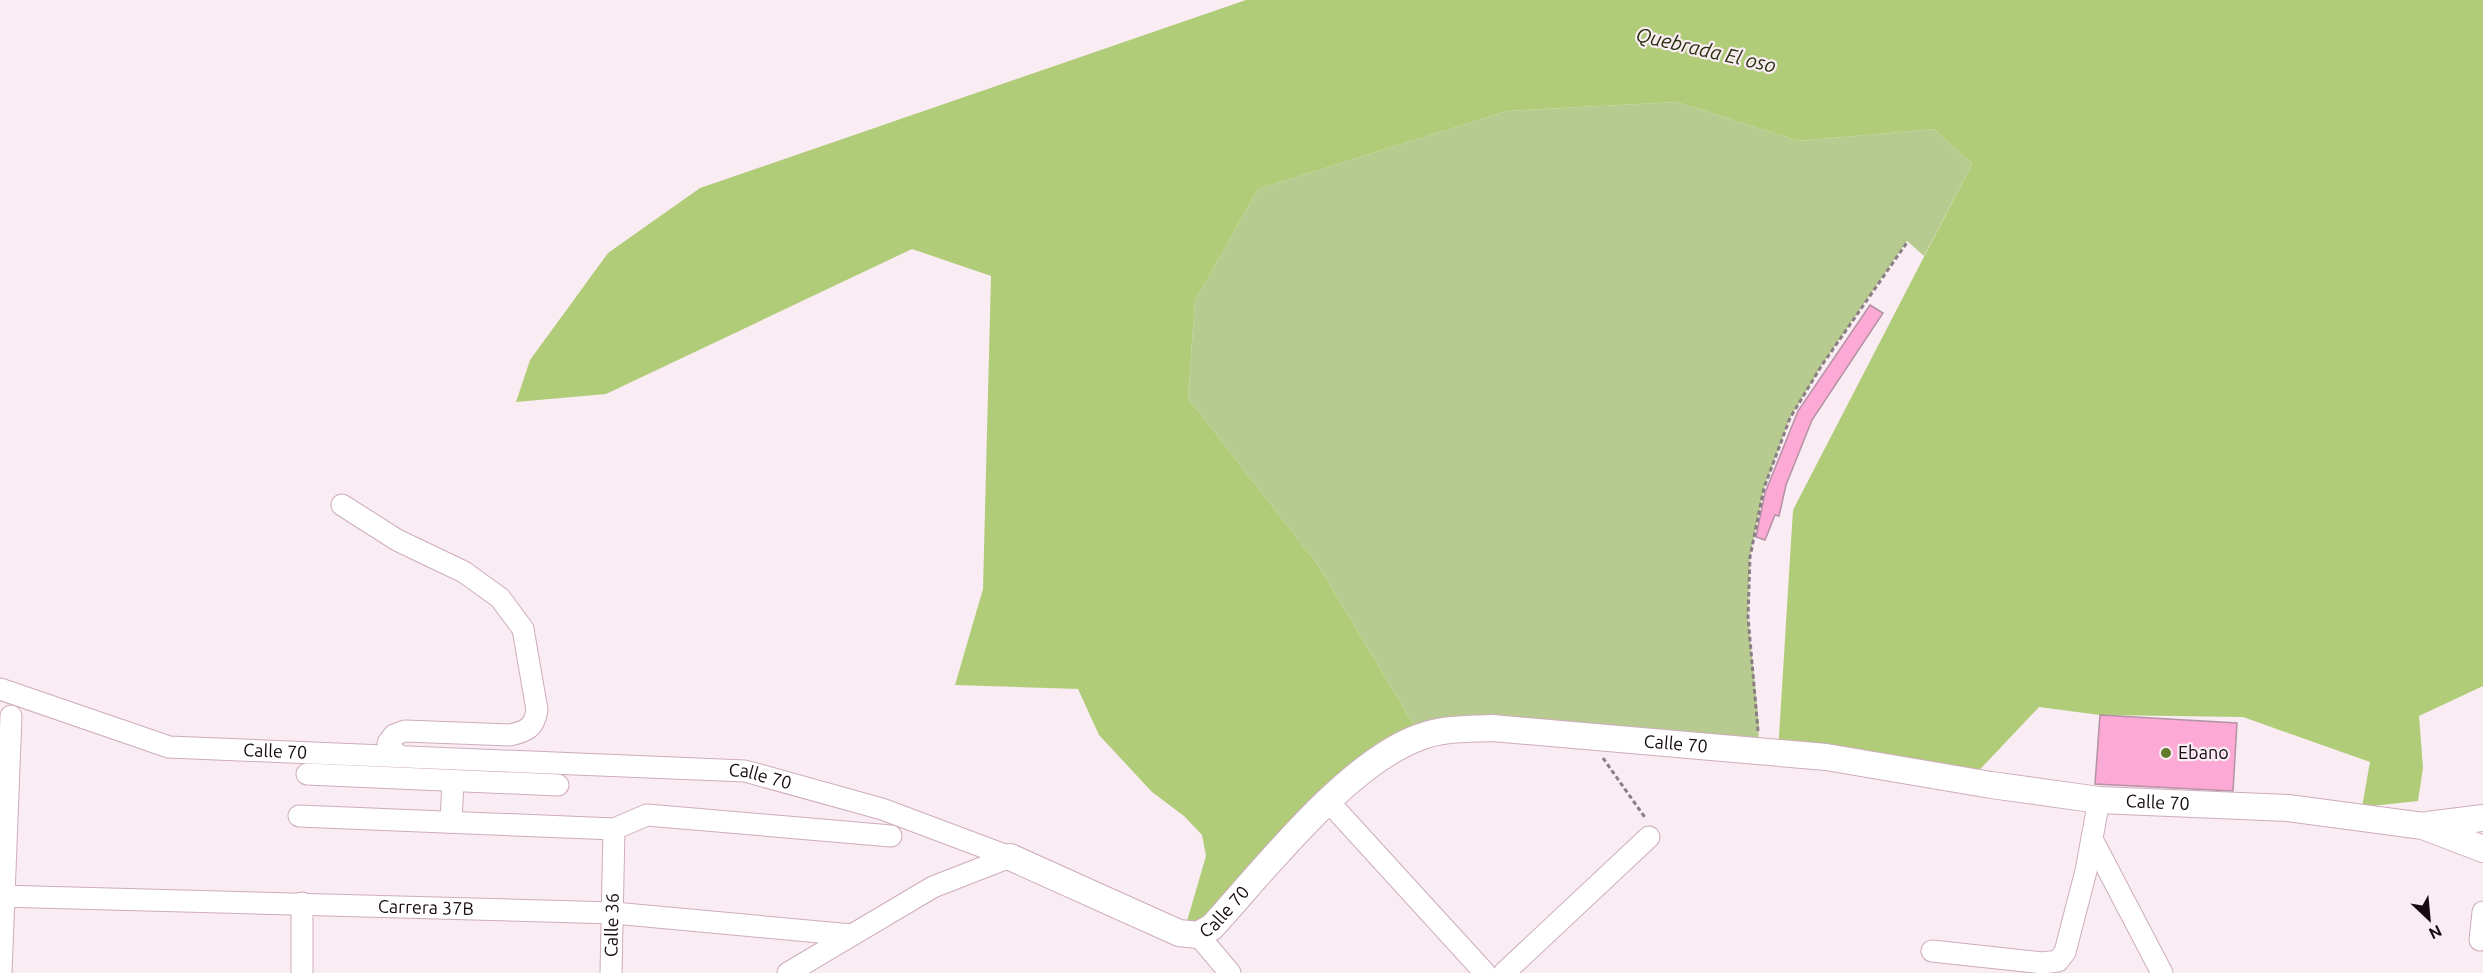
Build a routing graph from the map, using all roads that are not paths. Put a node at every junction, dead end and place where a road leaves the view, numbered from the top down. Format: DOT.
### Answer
graph roads {
  1 [pos="342,506"];
  2 [pos="0,689"];
  3 [pos="11,716"];
  4 [pos="397,755"];
  5 [pos="307,774"];
  6 [pos="453,781"];
  7 [pos="558,785"];
  8 [pos="2099,800"];
  9 [pos="3,801"];
  10 [pos="1328,801"];
  11 [pos="299,816"];
  12 [pos="2483,818"];
  13 [pos="451,822"];
  14 [pos="2423,826"];
  15 [pos="614,829"];
  16 [pos="891,837"];
  17 [pos="1648,837"];
  18 [pos="2092,839"];
  19 [pos="2483,849"];
  20 [pos="1010,857"];
  21 [pos="2,896"];
  22 [pos="302,903"];
  23 [pos="2483,912"];
  24 [pos="614,913"];
  25 [pos="852,935"];
  26 [pos="1198,935"];
  27 [pos="2480,940"];
  28 [pos="1932,951"];
  29 [pos="1,973"];
  30 [pos="302,973"];
  31 [pos="611,973"];
  32 [pos="788,973"];
  33 [pos="1230,973"];
  34 [pos="1485,973"];
  35 [pos="1504,973"];
  36 [pos="2162,973"];
  1 -- 4 [label="street"];
  2 -- 4 [label="street, Calle 70"];
  3 -- 9 [label="street"];
  4 -- 20 [label="street, Calle 70"];
  5 -- 6 [label="street"];
  6 -- 7 [label="street"];
  6 -- 13 [label="street"];
  8 -- 10 [label="main road, Calle 70"];
  8 -- 14 [label="main road, Calle 70"];
  8 -- 18 [label="street"];
  9 -- 21 [label="street"];
  10 -- 26 [label="main road, Calle 70"];
  10 -- 34 [label="street"];
  11 -- 13 [label="street"];
  12 -- 14 [label="main road, Calle 70"];
  13 -- 15 [label="street"];
  14 -- 19 [label="main road, Calle 70"];
  15 -- 16 [label="street"];
  15 -- 24 [label="street, Calle 36"];
  17 -- 35 [label="street"];
  18 -- 28 [label="street"];
  18 -- 36 [label="street"];
  20 -- 25 [label="street"];
  20 -- 26 [label="main road, Calle 70"];
  21 -- 22 [label="street, Carrera 37B"];
  21 -- 29 [label="street"];
  22 -- 24 [label="street, Carrera 37B"];
  22 -- 30 [label="street"];
  23 -- 27 [label="street"];
  24 -- 25 [label="street, Carrera 37B"];
  24 -- 31 [label="street, Calle 36"];
  25 -- 32 [label="street"];
  26 -- 33 [label="street"];
}
